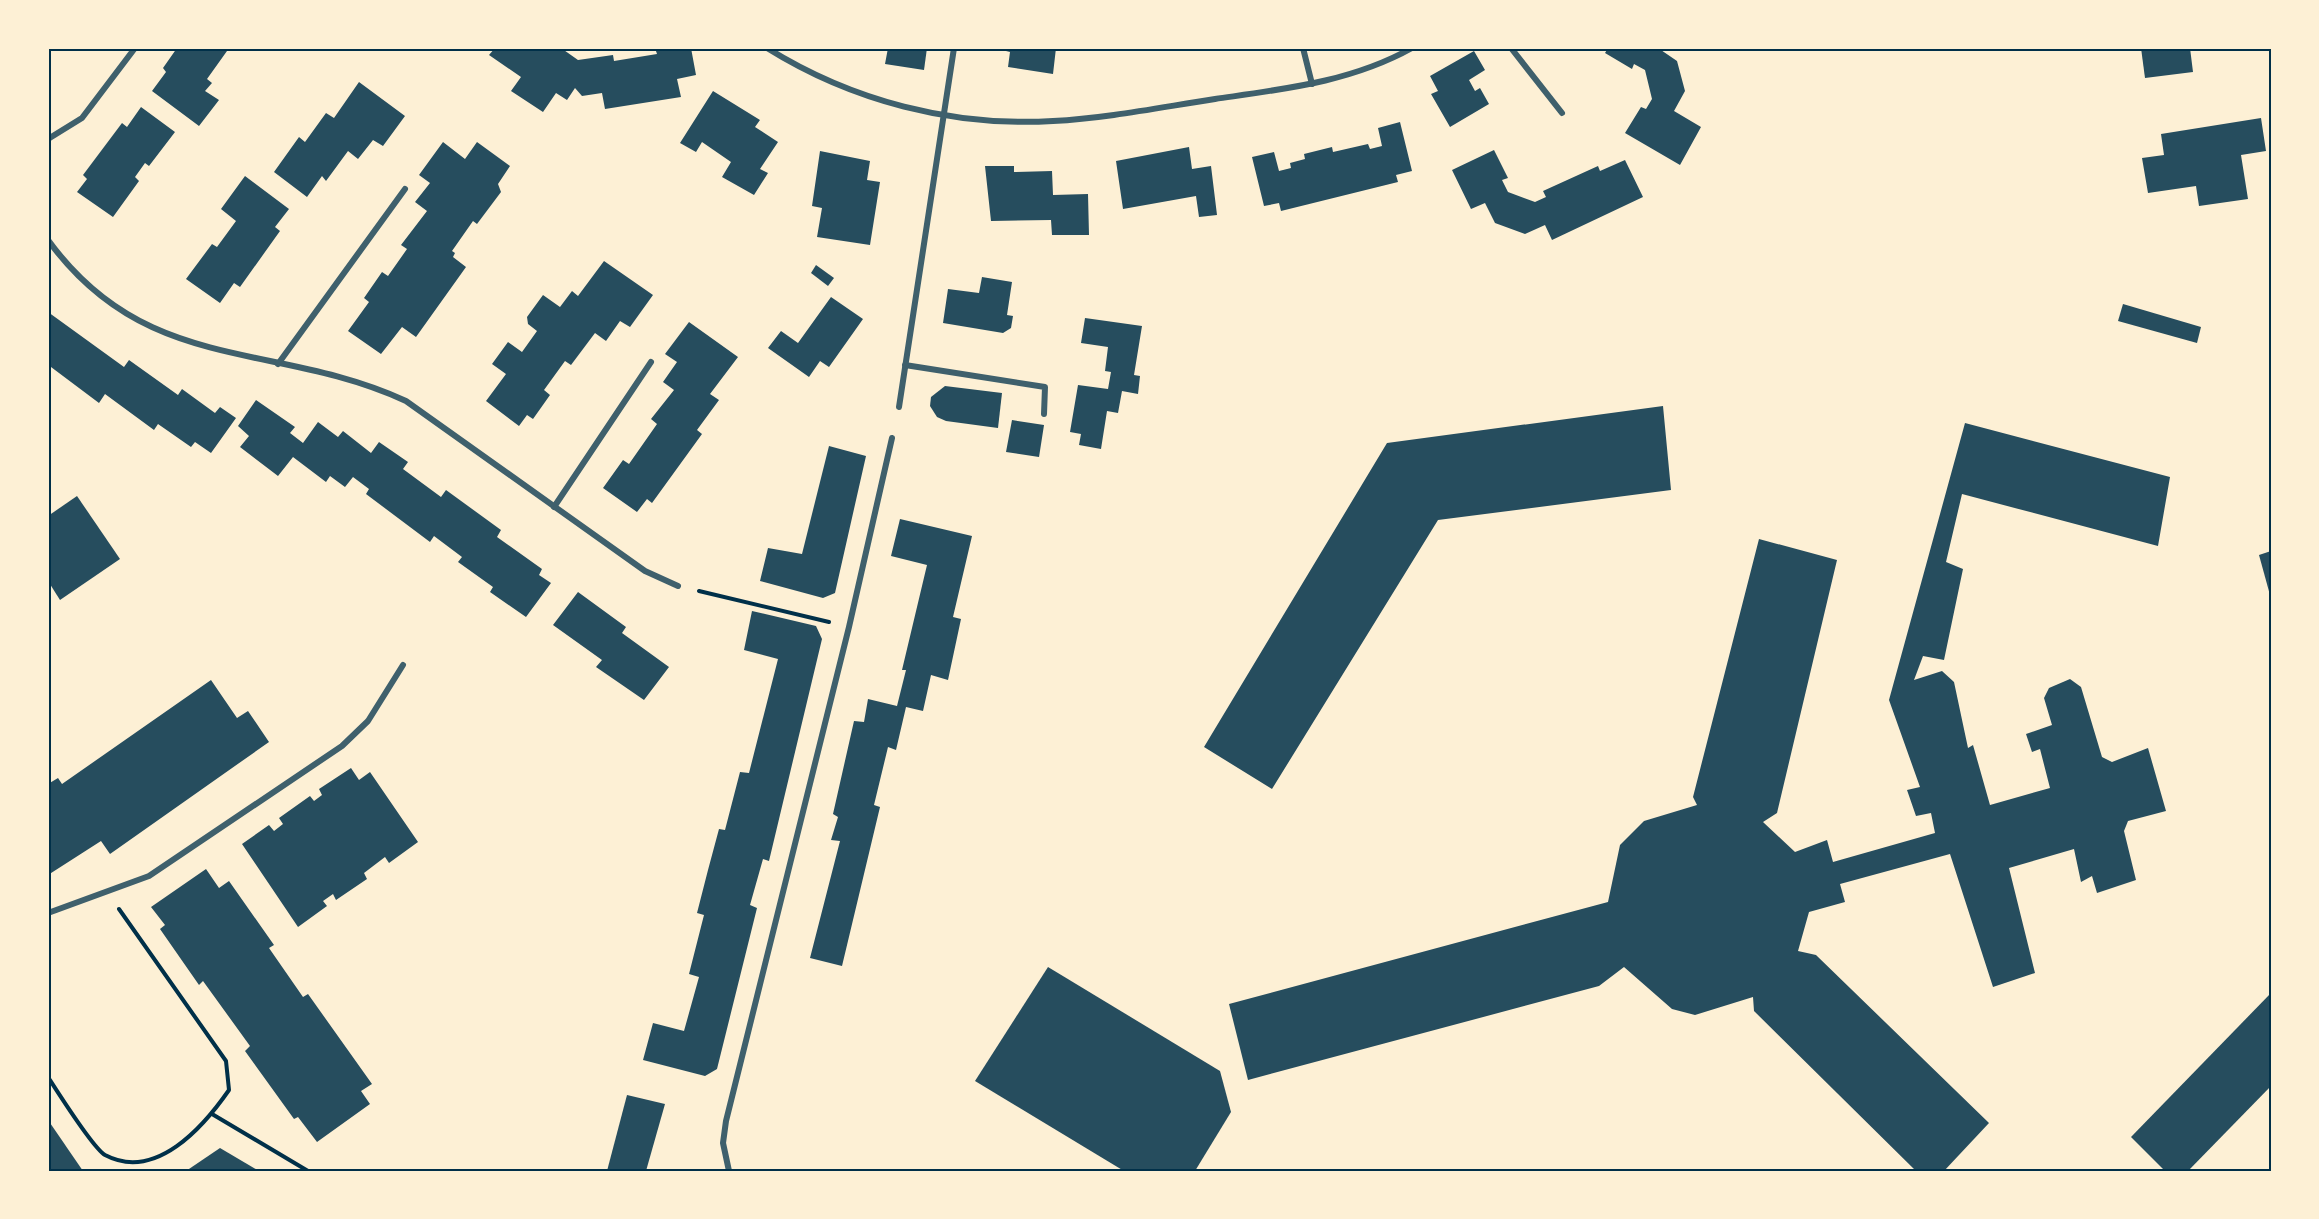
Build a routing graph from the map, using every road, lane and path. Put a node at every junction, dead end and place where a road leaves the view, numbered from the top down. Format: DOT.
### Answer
graph roads {
  1 [pos="135,48"];
  2 [pos="767,48"];
  3 [pos="954,48"];
  4 [pos="1303,48"];
  5 [pos="1412,48"];
  6 [pos="1510,48"];
  7 [pos="1312,84"];
  8 [pos="1562,113"];
  9 [pos="943,116"];
  10 [pos="48,139"];
  11 [pos="405,189"];
  12 [pos="48,240"];
  13 [pos="651,362"];
  14 [pos="278,364"];
  15 [pos="905,365"];
  16 [pos="899,407"];
  17 [pos="1044,414"];
  18 [pos="892,438"];
  19 [pos="554,507"];
  20 [pos="678,586"];
  21 [pos="849,627"];
  22 [pos="403,664"];
  23 [pos="108,893"];
  24 [pos="48,913"];
  25 [pos="48,1077"];
  26 [pos="212,1114"];
  27 [pos="308,1171"];
  28 [pos="729,1171"];
  1 -- 10 [label="street"];
  2 -- 9 [label="street"];
  3 -- 9 [label="street"];
  4 -- 7 [label="street"];
  5 -- 7 [label="street"];
  6 -- 8 [label="street"];
  7 -- 9 [label="street"];
  9 -- 15 [label="street"];
  11 -- 14 [label="street"];
  12 -- 14 [label="street"];
  13 -- 19 [label="street"];
  14 -- 19 [label="street"];
  15 -- 16 [label="street"];
  15 -- 17 [label="street"];
  18 -- 21 [label="street"];
  19 -- 20 [label="street"];
  20 -- 21 [label="path"];
  21 -- 28 [label="street"];
  22 -- 23 [label="street"];
  23 -- 24 [label="street"];
  23 -- 26 [label="path"];
  25 -- 26 [label="path"];
  26 -- 27 [label="path"];
}
